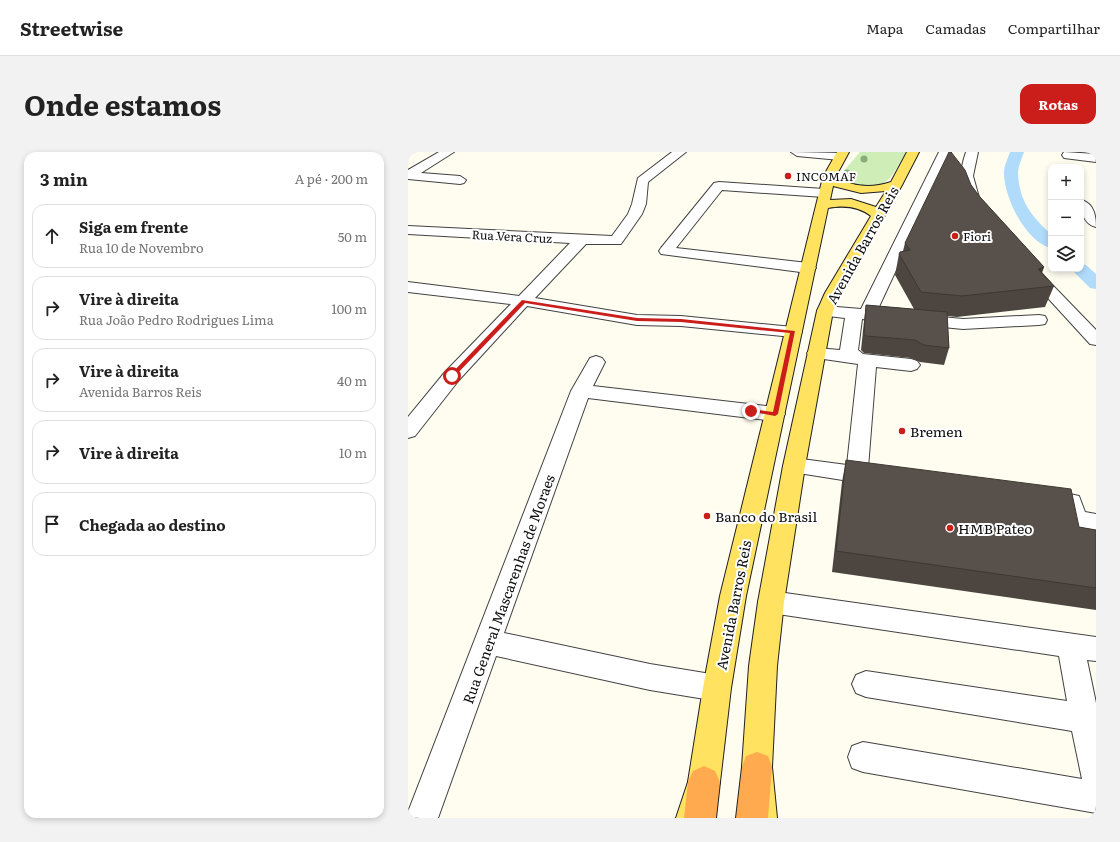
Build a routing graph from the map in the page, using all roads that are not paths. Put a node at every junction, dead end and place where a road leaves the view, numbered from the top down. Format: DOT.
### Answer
graph roads {
  1 [pos="448,152"];
  2 [pos="680,152"];
  3 [pos="797,152"];
  4 [pos="913,152"];
  5 [pos="945,152"];
  6 [pos="972,152"];
  7 [pos="841,153"];
  8 [pos="1068,153"];
  9 [pos="1096,158"];
  10 [pos="1067,164"];
  11 [pos="408,175"];
  12 [pos="460,180"];
  13 [pos="896,185"];
  14 [pos="825,192"];
  15 [pos="1084,208"];
  16 [pos="980,213"];
  17 [pos="878,215"];
  18 [pos="1096,223"];
  19 [pos="408,230"];
  20 [pos="582,239"];
  21 [pos="1023,262"];
  22 [pos="808,268"];
  23 [pos="408,288"];
  24 [pos="524,302"];
  25 [pos="825,311"];
  26 [pos="861,314"];
  27 [pos="1039,320"];
  28 [pos="793,332"];
  29 [pos="1096,340"];
  30 [pos="816,353"];
  31 [pos="860,359"];
  32 [pos="596,362"];
  33 [pos="911,365"];
  34 [pos="581,391"];
  35 [pos="775,414"];
  36 [pos="409,427"];
  37 [pos="794,466"];
  38 [pos="857,475"];
  39 [pos="892,480"];
  40 [pos="1040,498"];
  41 [pos="1096,523"];
  42 [pos="771,602"];
  43 [pos="489,642"];
  44 [pos="1083,647"];
  45 [pos="866,684"];
  46 [pos="717,688"];
  47 [pos="1090,719"];
  48 [pos="863,757"];
  49 [pos="757,767"];
  50 [pos="1096,775"];
  51 [pos="704,782"];
  52 [pos="1096,796"];
  53 [pos="422,818"];
  54 [pos="692,818"];
  55 [pos="700,818"];
  56 [pos="752,818"];
  57 [pos="761,818"];
  1 -- 11 [label="street"];
  2 -- 20 [label="street, Rua Vera Cruz"];
  3 -- 7 [label="street"];
  4 -- 13 [label="main road, Avenida Barros Reis"];
  5 -- 26 [label="street"];
  6 -- 16 [label="street"];
  7 -- 14 [label="main road, Avenida Barros Reis"];
  8 -- 9 [label="street"];
  8 -- 10 [label="street"];
  11 -- 12 [label="street"];
  13 -- 14 [label="main road"];
  13 -- 17 [label="main road, Avenida Barros Reis"];
  14 -- 17 [label="main road"];
  14 -- 22 [label="main road, Avenida Barros Reis"];
  14 -- 22 [label="street"];
  15 -- 18 [label="street"];
  17 -- 25 [label="main road, Avenida Barros Reis"];
  19 -- 20 [label="street, Rua Vera Cruz"];
  20 -- 24 [label="street"];
  21 -- 29 [label="street"];
  22 -- 28 [label="main road, Avenida Barros Reis"];
  23 -- 24 [label="street"];
  24 -- 28 [label="street"];
  24 -- 36 [label="street"];
  25 -- 26 [label="street"];
  25 -- 30 [label="main road, Avenida Barros Reis"];
  26 -- 27 [label="street"];
  26 -- 31 [label="street"];
  28 -- 35 [label="main road, Avenida Barros Reis"];
  30 -- 31 [label="street"];
  30 -- 37 [label="main road, Avenida Barros Reis"];
  31 -- 33 [label="street"];
  31 -- 38 [label="street"];
  32 -- 34 [label="street, Rua General Mascarenhas de Moraes"];
  34 -- 35 [label="street"];
  34 -- 43 [label="street, Rua General Mascarenhas de Moraes"];
  35 -- 46 [label="main road, Avenida Barros Reis"];
  37 -- 38 [label="street"];
  37 -- 42 [label="main road, Avenida Barros Reis"];
  38 -- 39 [label="street"];
  40 -- 41 [label="street"];
  42 -- 44 [label="street"];
  42 -- 49 [label="main road, Avenida Barros Reis"];
  43 -- 46 [label="street"];
  43 -- 53 [label="street, Rua General Mascarenhas de Moraes"];
  44 -- 47 [label="street"];
  45 -- 47 [label="street"];
  46 -- 51 [label="main road, Avenida Barros Reis"];
  47 -- 50 [label="street"];
  48 -- 52 [label="street"];
  49 -- 56 [label="highway, Avenida Barros Reis"];
  49 -- 57 [label="main road, Avenida Barros Reis"];
  51 -- 54 [label="main road, Avenida Barros Reis"];
  51 -- 55 [label="highway, Avenida Barros Reis"];
}
